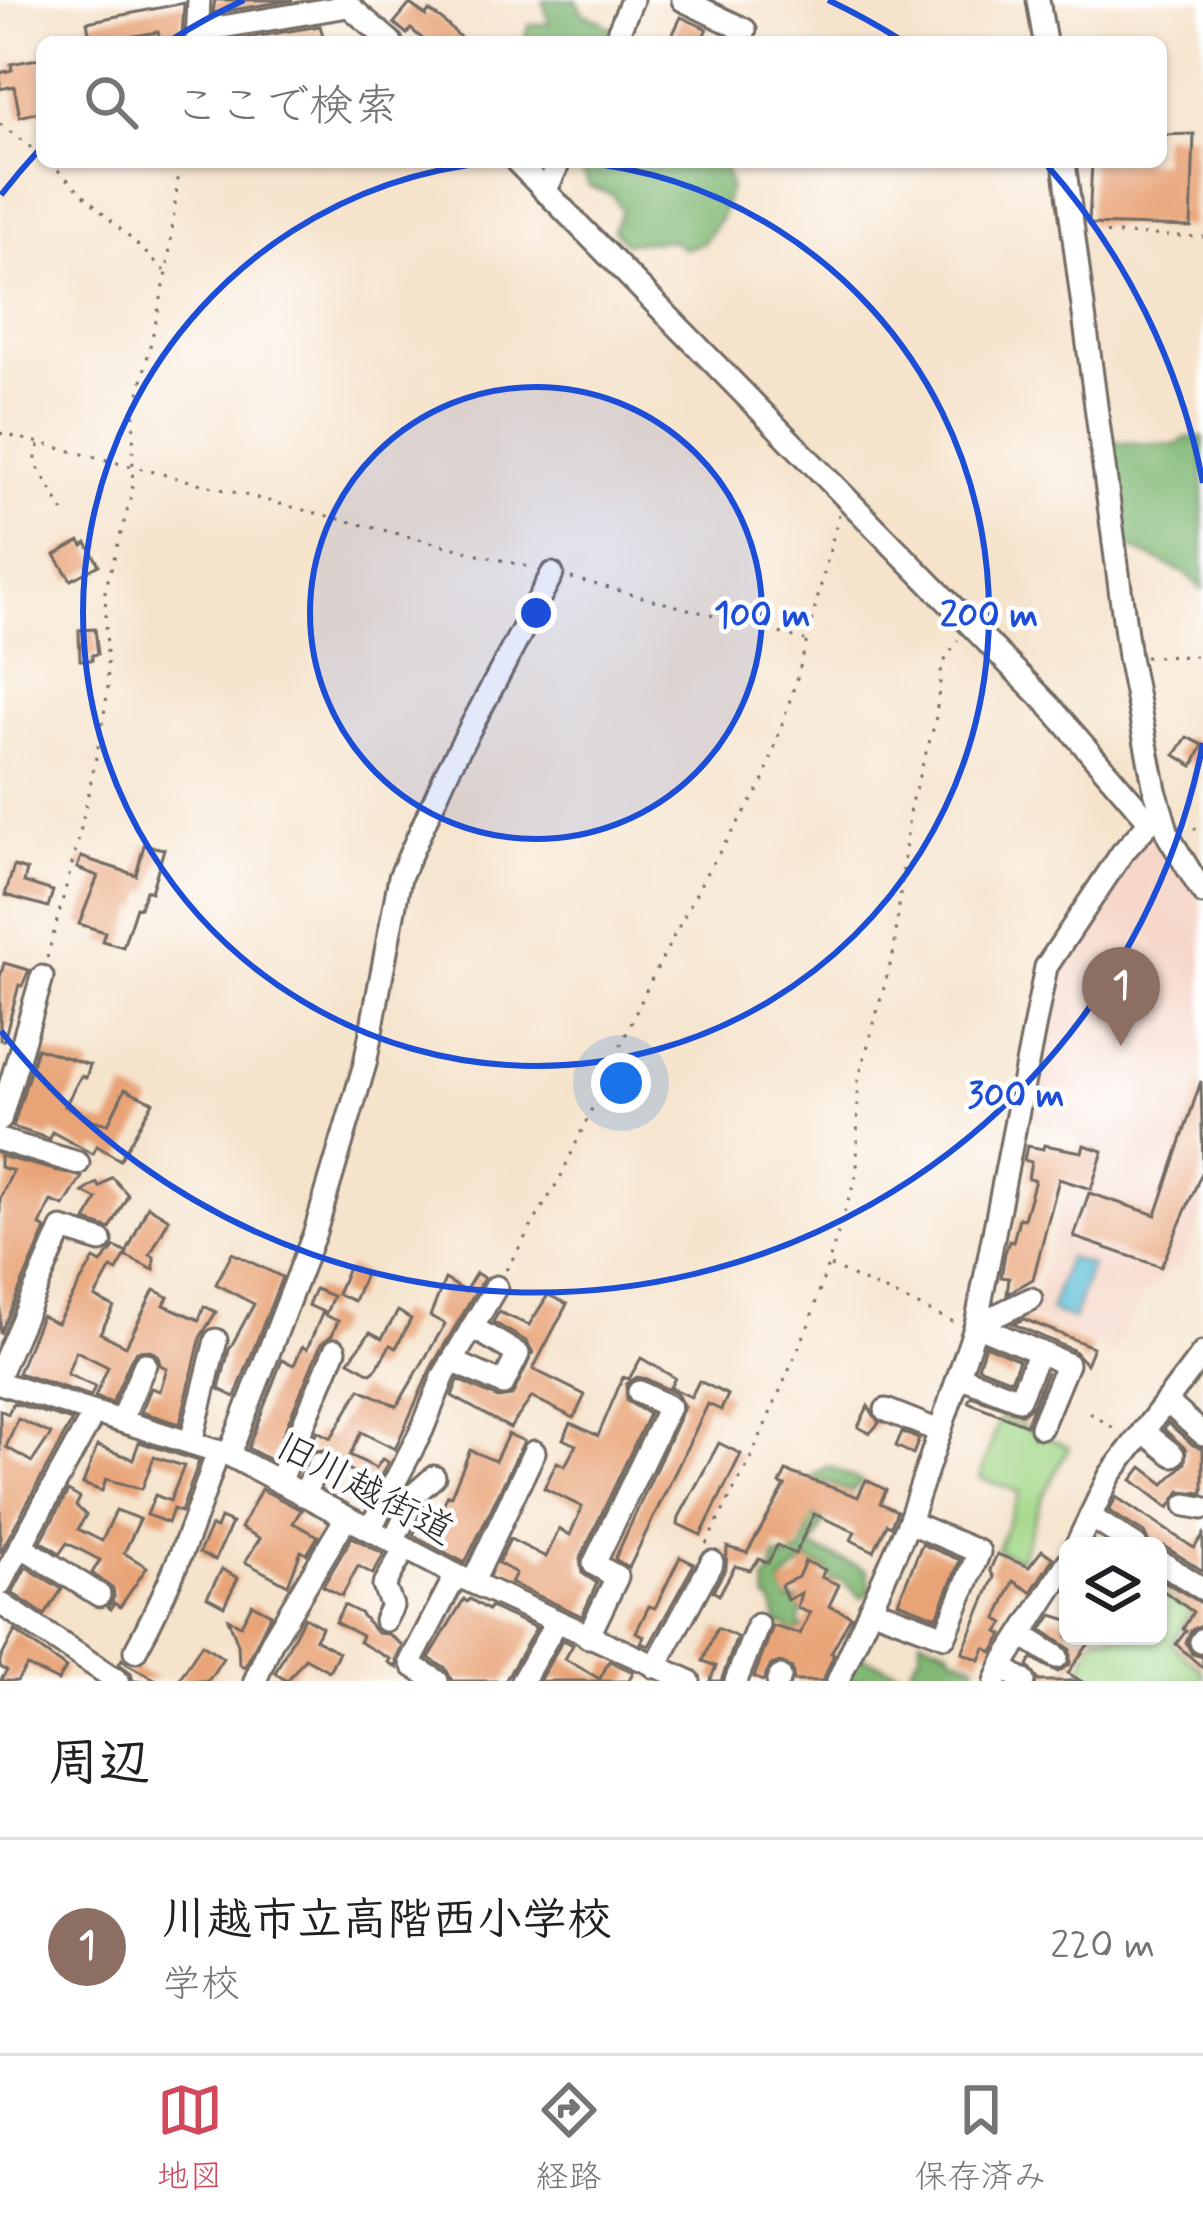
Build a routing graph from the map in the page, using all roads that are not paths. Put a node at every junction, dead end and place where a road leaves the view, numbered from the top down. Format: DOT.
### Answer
graph roads {
  1 [pos="199,0"];
  2 [pos="383,0"];
  3 [pos="632,0"];
  4 [pos="683,0"];
  5 [pos="1038,0"];
  6 [pos="345,3"];
  7 [pos="382,34"];
  8 [pos="198,36"];
  9 [pos="202,36"];
  10 [pos="617,36"];
  11 [pos="742,36"];
  12 [pos="1044,36"];
  13 [pos="523,168"];
  14 [pos="556,168"];
  15 [pos="1065,168"];
  16 [pos="545,192"];
  17 [pos="552,574"];
  18 [pos="1156,819"];
  19 [pos="1203,893"];
  20 [pos="42,977"];
  21 [pos="0,1120"];
  22 [pos="0,1140"];
  23 [pos="78,1163"];
  24 [pos="101,1241"];
  25 [pos="496,1287"];
  26 [pos="1030,1299"];
  27 [pos="472,1327"];
  28 [pos="975,1328"];
  29 [pos="216,1340"];
  30 [pos="335,1350"];
  31 [pos="1039,1352"];
  32 [pos="1203,1354"];
  33 [pos="452,1360"];
  34 [pos="145,1364"];
  35 [pos="0,1372"];
  36 [pos="959,1376"];
  37 [pos="0,1384"];
  38 [pos="639,1392"];
  39 [pos="1166,1401"];
  40 [pos="886,1410"];
  41 [pos="94,1413"];
  42 [pos="122,1420"];
  43 [pos="1041,1427"];
  44 [pos="939,1431"];
  45 [pos="1203,1434"];
  46 [pos="1139,1437"];
  47 [pos="191,1442"];
  48 [pos="534,1452"];
  49 [pos="224,1453"];
  50 [pos="1173,1455"];
  51 [pos="319,1465"];
  52 [pos="434,1477"];
  53 [pos="279,1482"];
  54 [pos="303,1495"];
  55 [pos="1091,1517"];
  56 [pos="346,1518"];
  57 [pos="909,1522"];
  58 [pos="370,1529"];
  59 [pos="1078,1537"];
  60 [pos="1122,1537"];
  61 [pos="399,1545"];
  62 [pos="23,1547"];
  63 [pos="707,1558"];
  64 [pos="1167,1566"];
  65 [pos="1059,1570"];
  66 [pos="465,1579"];
  67 [pos="0,1584"];
  68 [pos="1203,1589"];
  69 [pos="99,1595"];
  70 [pos="0,1603"];
  71 [pos="870,1608"];
  72 [pos="386,1620"];
  73 [pos="556,1623"];
  74 [pos="758,1625"];
  75 [pos="1022,1636"];
  76 [pos="588,1637"];
  77 [pos="135,1651"];
  78 [pos="1057,1657"];
  79 [pos="644,1670"];
  80 [pos="999,1674"];
  81 [pos="118,1681"];
  82 [pos="256,1681"];
  83 [pos="437,1681"];
  84 [pos="523,1681"];
  85 [pos="688,1681"];
  86 [pos="736,1681"];
  87 [pos="838,1681"];
  88 [pos="1024,1681"];
  1 -- 8 [label="street"];
  2 -- 7 [label="street"];
  3 -- 10 [label="street"];
  4 -- 11 [label="street"];
  5 -- 12 [label="street"];
  6 -- 7 [label="street"];
  6 -- 9 [label="street"];
  13 -- 16 [label="street"];
  14 -- 16 [label="street"];
  15 -- 18 [label="street"];
  16 -- 18 [label="street"];
  17 -- 49 [label="street"];
  18 -- 19 [label="street"];
  18 -- 28 [label="street"];
  20 -- 21 [label="street"];
  22 -- 23 [label="street"];
  24 -- 35 [label="street"];
  25 -- 27 [label="street"];
  26 -- 28 [label="street"];
  27 -- 33 [label="street"];
  27 -- 33 [label="street"];
  28 -- 31 [label="street"];
  28 -- 36 [label="street"];
  29 -- 47 [label="street"];
  30 -- 53 [label="street"];
  31 -- 36 [label="street"];
  31 -- 43 [label="street"];
  32 -- 39 [label="street"];
  33 -- 58 [label="street"];
  34 -- 42 [label="street"];
  36 -- 44 [label="street"];
  37 -- 41 [label="street, 旧川越街道"];
  38 -- 76 [label="street"];
  39 -- 45 [label="street"];
  39 -- 46 [label="street"];
  40 -- 44 [label="street"];
  41 -- 42 [label="street, 旧川越街道"];
  41 -- 62 [label="street"];
  42 -- 47 [label="street, 旧川越街道"];
  44 -- 57 [label="street"];
  46 -- 50 [label="street"];
  46 -- 55 [label="street"];
  47 -- 49 [label="street, 旧川越街道"];
  48 -- 66 [label="street"];
  49 -- 53 [label="street, 旧川越街道"];
  49 -- 77 [label="street"];
  51 -- 54 [label="street"];
  52 -- 61 [label="street"];
  53 -- 54 [label="street, 旧川越街道"];
  54 -- 56 [label="street, 旧川越街道"];
  55 -- 59 [label="street"];
  55 -- 60 [label="street"];
  56 -- 58 [label="street, 旧川越街道"];
  56 -- 82 [label="street"];
  57 -- 71 [label="street"];
  57 -- 71 [label="street"];
  58 -- 61 [label="street, 旧川越街道"];
  61 -- 66 [label="street, 旧川越街道"];
  61 -- 72 [label="street"];
  62 -- 67 [label="street"];
  62 -- 69 [label="street"];
  63 -- 79 [label="street"];
  64 -- 68 [label="street"];
  65 -- 75 [label="street"];
  66 -- 73 [label="street, 旧川越街道"];
  66 -- 83 [label="street"];
  70 -- 81 [label="street"];
  71 -- 87 [label="street"];
  73 -- 76 [label="street, 旧川越街道"];
  73 -- 84 [label="street"];
  74 -- 86 [label="street"];
  75 -- 78 [label="street"];
  75 -- 80 [label="street"];
  76 -- 79 [label="street, 旧川越街道"];
  79 -- 85 [label="street, 旧川越街道"];
  80 -- 88 [label="street"];
}
